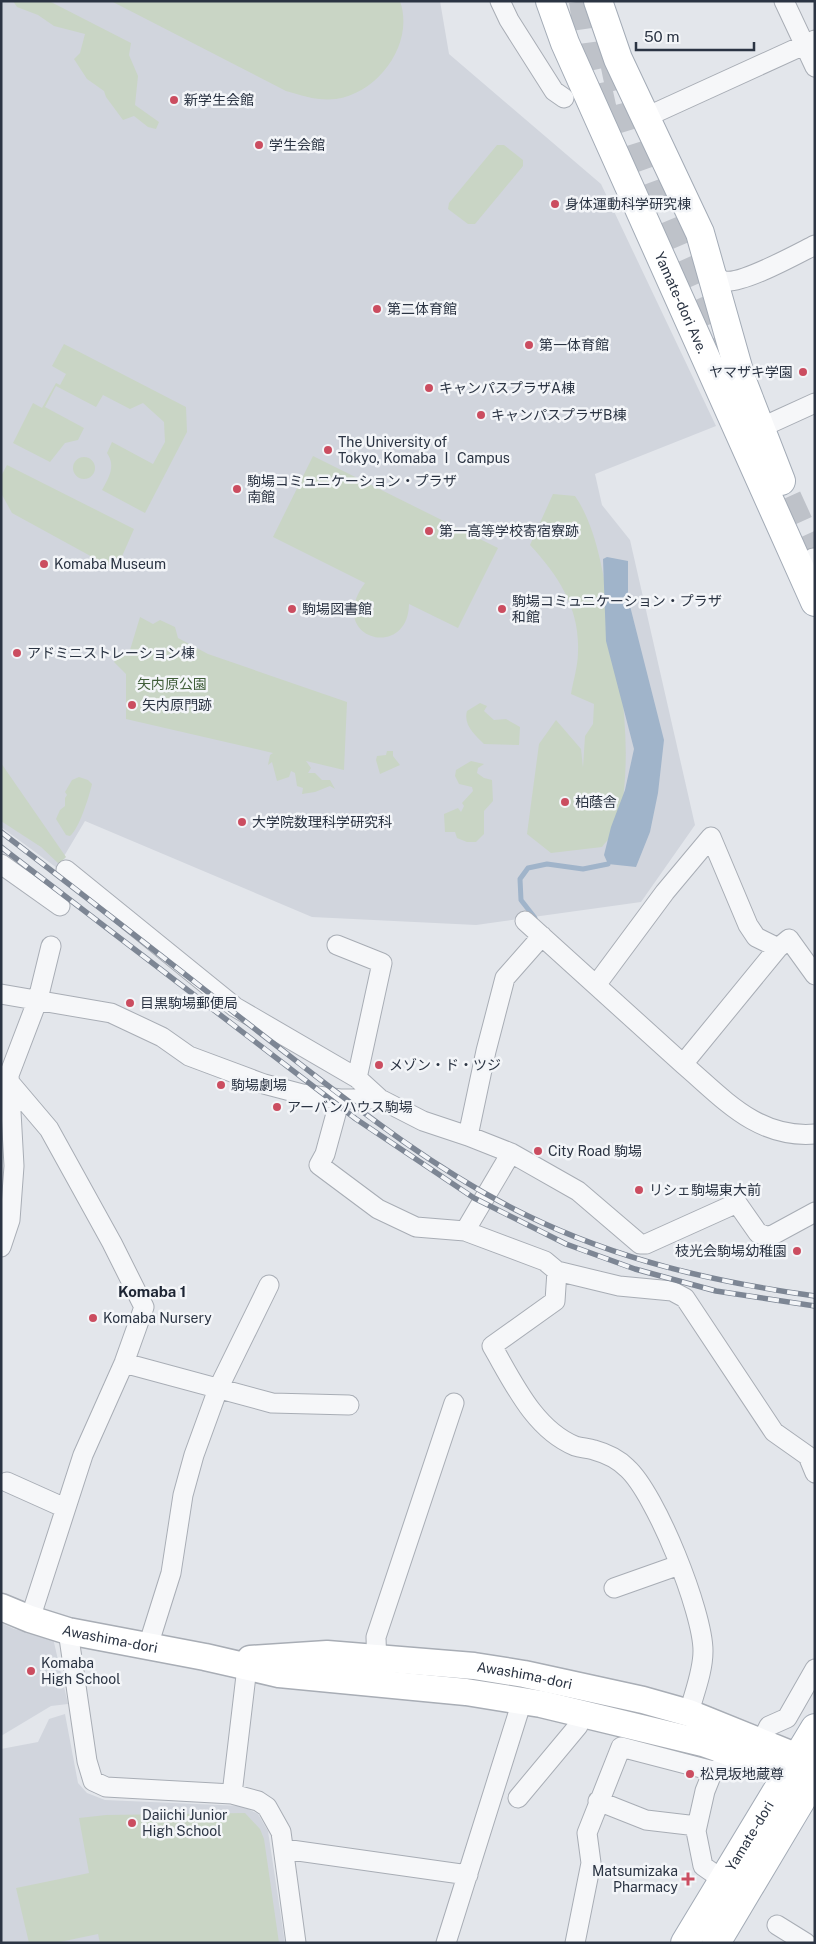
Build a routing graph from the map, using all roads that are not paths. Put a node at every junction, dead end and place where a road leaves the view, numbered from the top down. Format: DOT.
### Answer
graph roads {
  1 [pos="500,1"];
  2 [pos="550,1"];
  3 [pos="598,1"];
  4 [pos="784,1"];
  5 [pos="810,42"];
  6 [pos="815,67"];
  7 [pos="564,98"];
  8 [pos="644,118"];
  9 [pos="686,200"];
  10 [pos="815,246"];
  11 [pos="662,255"];
  12 [pos="712,268"];
  13 [pos="721,306"];
  14 [pos="706,355"];
  15 [pos="815,403"];
  16 [pos="750,432"];
  17 [pos="814,560"];
  18 [pos="813,601"];
  19 [pos="1,864"];
  20 [pos="66,870"];
  21 [pos="60,906"];
  22 [pos="525,921"];
  23 [pos="542,936"];
  24 [pos="338,945"];
  25 [pos="51,946"];
  26 [pos="778,948"];
  27 [pos="815,974"];
  28 [pos="596,985"];
  29 [pos="1,994"];
  30 [pos="38,999"];
  31 [pos="683,1064"];
  32 [pos="358,1078"];
  33 [pos="10,1083"];
  34 [pos="340,1099"];
  35 [pos="380,1099"];
  36 [pos="815,1134"];
  37 [pos="468,1136"];
  38 [pos="511,1153"];
  39 [pos="8,1165"];
  40 [pos="815,1212"];
  41 [pos="465,1231"];
  42 [pos="1,1247"];
  43 [pos="557,1271"];
  44 [pos="269,1285"];
  45 [pos="124,1363"];
  46 [pos="218,1388"];
  47 [pos="454,1403"];
  48 [pos="349,1405"];
  49 [pos="815,1472"];
  50 [pos="7,1482"];
  51 [pos="65,1508"];
  52 [pos="679,1565"];
  53 [pos="614,1588"];
  54 [pos="1,1607"];
  55 [pos="30,1619"];
  56 [pos="68,1631"];
  57 [pos="148,1646"];
  58 [pos="222,1660"];
  59 [pos="248,1667"];
  60 [pos="815,1669"];
  61 [pos="377,1671"];
  62 [pos="522,1701"];
  63 [pos="582,1713"];
  64 [pos="689,1714"];
  65 [pos="815,1728"];
  66 [pos="754,1750"];
  67 [pos="713,1771"];
  68 [pos="807,1772"];
  69 [pos="232,1794"];
  70 [pos="518,1798"];
  71 [pos="598,1802"];
  72 [pos="697,1826"];
  73 [pos="284,1849"];
  74 [pos="468,1875"];
  75 [pos="723,1880"];
  76 [pos="777,1925"];
  77 [pos="296,1943"];
  78 [pos="446,1943"];
  79 [pos="576,1943"];
  80 [pos="685,1943"];
  81 [pos="716,1943"];
  82 [pos="806,1943"];
  1 -- 7 [label="street"];
  2 -- 11 [label="main road, Yamate-dori Ave."];
  3 -- 8 [label="main road, Yamate-dori Ave."];
  4 -- 5 [label="street"];
  5 -- 6 [label="street"];
  5 -- 8 [label="street"];
  8 -- 9 [label="main road, Yamate-dori Ave."];
  9 -- 11 [label="main road"];
  9 -- 12 [label="main road, Yamate-dori Ave."];
  10 -- 12 [label="street"];
  11 -- 14 [label="main road, Yamate-dori Ave."];
  12 -- 13 [label="main road, Yamate-dori Ave."];
  13 -- 14 [label="main road"];
  13 -- 16 [label="main road, Yamate-dori Ave."];
  14 -- 16 [label="main road, Yamate-dori Ave."];
  15 -- 16 [label="street"];
  16 -- 17 [label="main road, Yamate-dori Ave."];
  16 -- 18 [label="main road, Yamate-dori Ave."];
  19 -- 21 [label="street"];
  20 -- 32 [label="street"];
  22 -- 23 [label="street"];
  23 -- 28 [label="street"];
  23 -- 37 [label="street"];
  24 -- 32 [label="street"];
  25 -- 30 [label="street"];
  26 -- 27 [label="street"];
  26 -- 28 [label="street"];
  26 -- 31 [label="street"];
  28 -- 31 [label="street"];
  29 -- 30 [label="street"];
  30 -- 33 [label="street"];
  30 -- 34 [label="street"];
  31 -- 36 [label="street"];
  32 -- 35 [label="street"];
  33 -- 39 [label="street"];
  33 -- 45 [label="street"];
  34 -- 35 [label="street"];
  34 -- 41 [label="street"];
  35 -- 37 [label="street"];
  37 -- 38 [label="street"];
  38 -- 40 [label="street"];
  38 -- 41 [label="street"];
  39 -- 42 [label="street"];
  41 -- 43 [label="street"];
  43 -- 49 [label="street"];
  43 -- 52 [label="street"];
  44 -- 46 [label="street"];
  45 -- 46 [label="street"];
  45 -- 51 [label="street"];
  46 -- 48 [label="street"];
  46 -- 57 [label="street"];
  47 -- 61 [label="street"];
  50 -- 51 [label="street"];
  51 -- 55 [label="street"];
  52 -- 53 [label="street"];
  52 -- 64 [label="street"];
  54 -- 55 [label="main road, Awashima-dori"];
  55 -- 56 [label="main road, Awashima-dori"];
  56 -- 57 [label="main road, Awashima-dori"];
  56 -- 69 [label="street"];
  57 -- 58 [label="main road, Awashima-dori"];
  58 -- 59 [label="main road, Awashima-dori"];
  58 -- 61 [label="main road, Awashima-dori"];
  59 -- 61 [label="main road, Awashima-dori"];
  59 -- 69 [label="street"];
  60 -- 66 [label="street"];
  61 -- 62 [label="main road, Awashima-dori"];
  61 -- 64 [label="main road, Awashima-dori"];
  62 -- 63 [label="main road, Awashima-dori"];
  62 -- 74 [label="street"];
  63 -- 66 [label="main road, Awashima-dori"];
  63 -- 70 [label="street"];
  64 -- 66 [label="main road, Awashima-dori"];
  65 -- 68 [label="main road, Yamate-dori"];
  66 -- 67 [label="street"];
  66 -- 68 [label="main road, Awashima-dori"];
  67 -- 71 [label="street"];
  67 -- 72 [label="street"];
  68 -- 75 [label="main road, Yamate-dori"];
  68 -- 81 [label="main road, Yamate-dori"];
  69 -- 73 [label="street"];
  71 -- 72 [label="street"];
  71 -- 79 [label="street"];
  72 -- 75 [label="street"];
  73 -- 74 [label="street"];
  73 -- 77 [label="street"];
  74 -- 78 [label="street"];
  75 -- 80 [label="main road, Yamate-dori"];
  76 -- 82 [label="street"];
}
